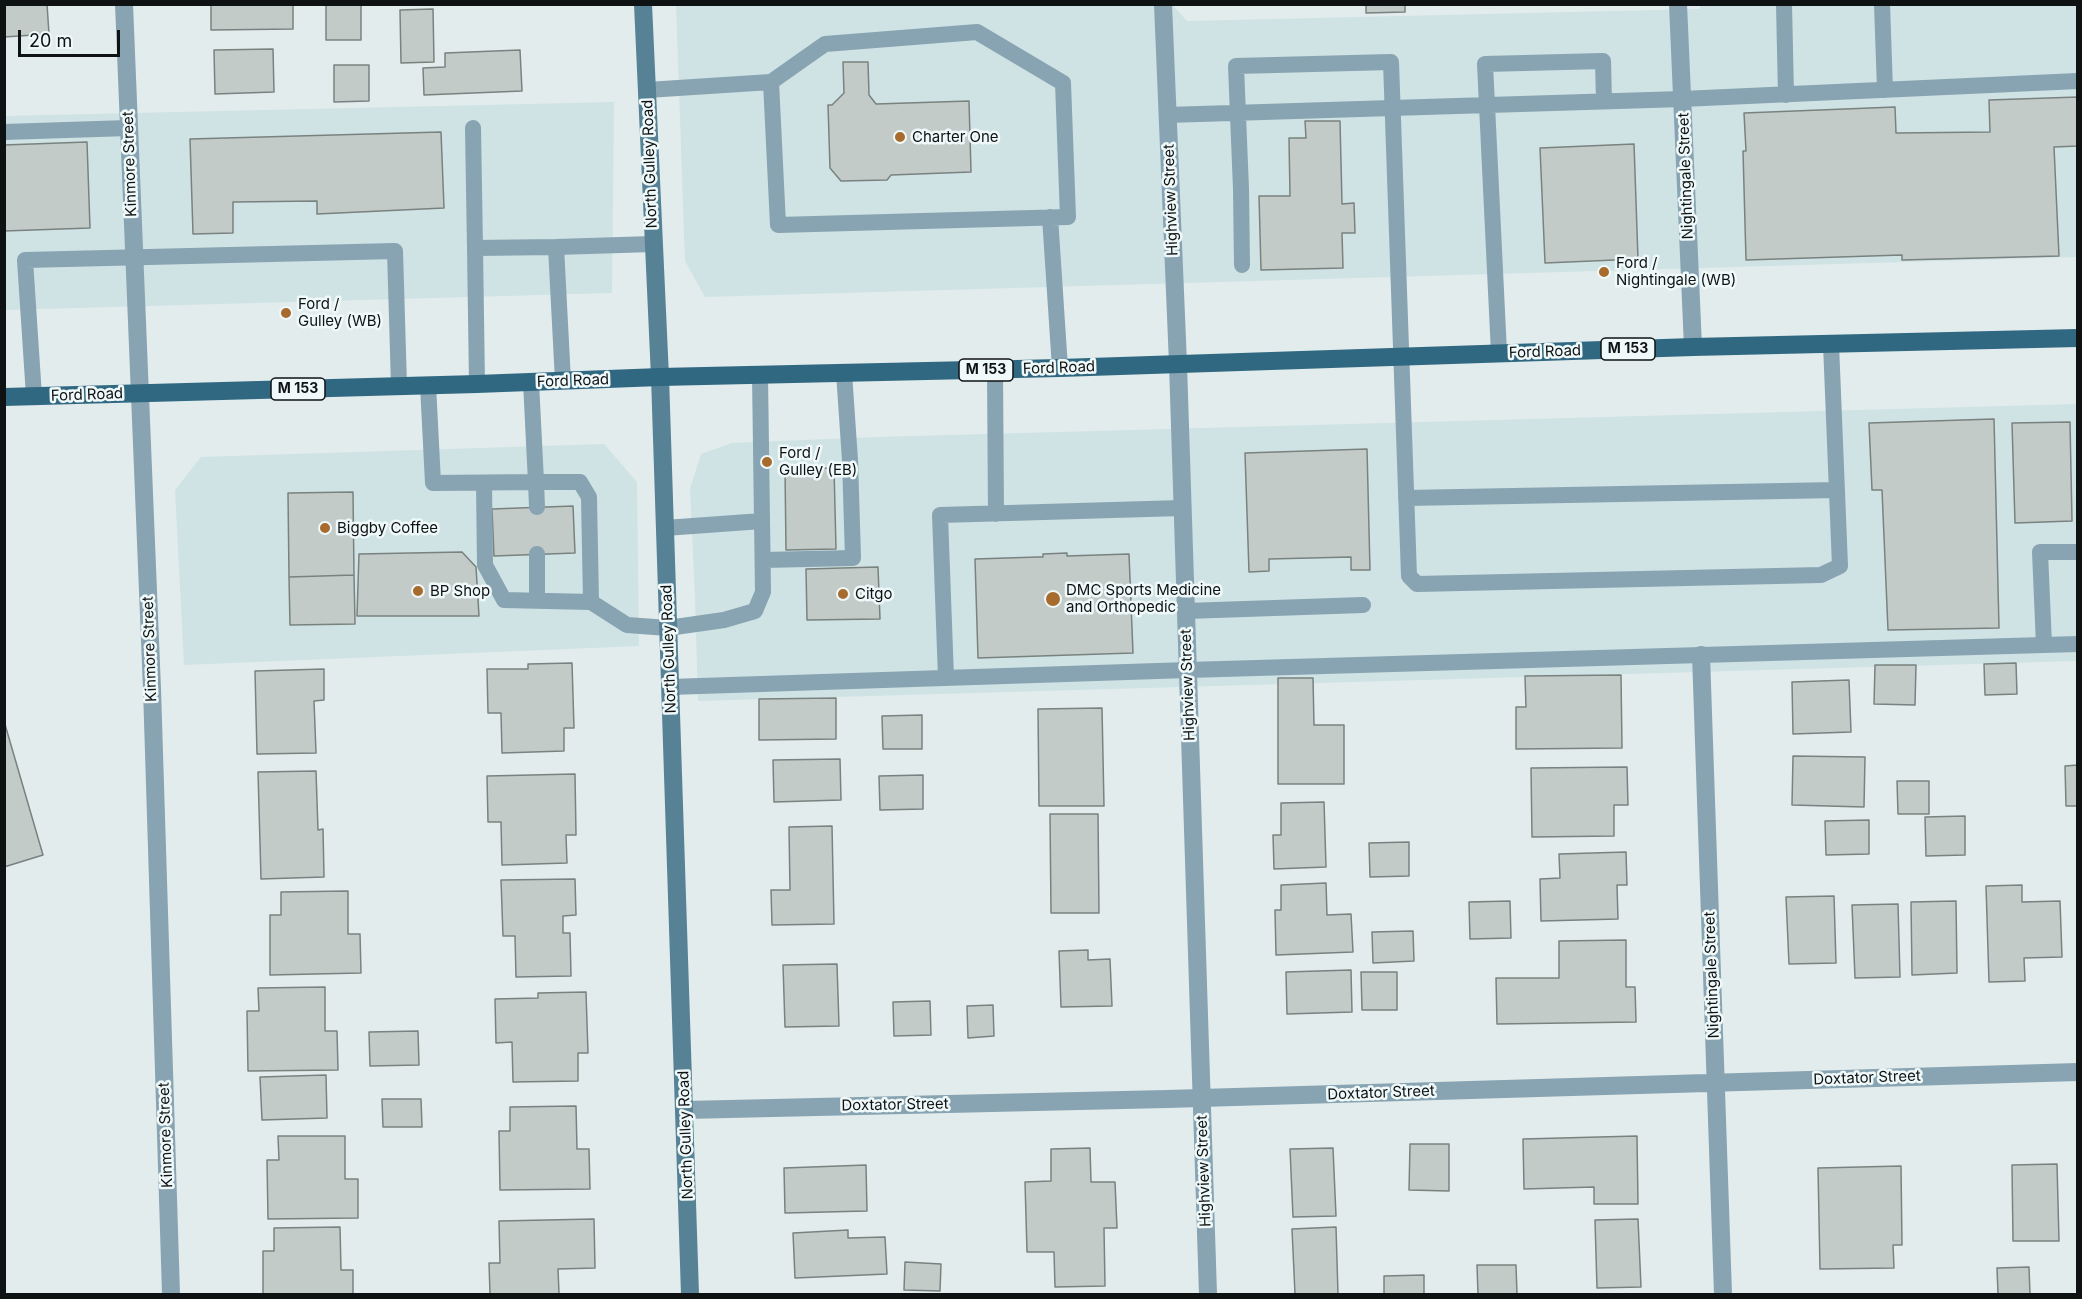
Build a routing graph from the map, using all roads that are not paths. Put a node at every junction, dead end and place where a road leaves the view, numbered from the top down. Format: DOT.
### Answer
graph roads {
  1 [pos="124,4"];
  2 [pos="643,4"];
  3 [pos="1163,4"];
  4 [pos="1678,4"];
  5 [pos="1784,4"];
  6 [pos="1882,4"];
  7 [pos="2078,81"];
  8 [pos="771,82"];
  9 [pos="647,90"];
  10 [pos="1886,90"];
  11 [pos="1786,95"];
  12 [pos="1682,99"];
  13 [pos="1604,101"];
  14 [pos="1486,105"];
  15 [pos="1392,108"];
  16 [pos="1238,113"];
  17 [pos="1167,115"];
  18 [pos="129,128"];
  19 [pos="473,128"];
  20 [pos="4,132"];
  21 [pos="1050,217"];
  22 [pos="653,244"];
  23 [pos="556,247"];
  24 [pos="475,248"];
  25 [pos="134,256"];
  26 [pos="1242,266"];
  27 [pos="2078,338"];
  28 [pos="1831,344"];
  29 [pos="1693,347"];
  30 [pos="1499,354"];
  31 [pos="1402,357"];
  32 [pos="1178,364"];
  33 [pos="1060,368"];
  34 [pos="994,369"];
  35 [pos="844,373"];
  36 [pos="760,375"];
  37 [pos="660,377"];
  38 [pos="563,381"];
  39 [pos="531,382"];
  40 [pos="477,384"];
  41 [pos="428,385"];
  42 [pos="399,386"];
  43 [pos="140,393"];
  44 [pos="34,396"];
  45 [pos="4,397"];
  46 [pos="536,482"];
  47 [pos="484,483"];
  48 [pos="1837,490"];
  49 [pos="1406,498"];
  50 [pos="537,507"];
  51 [pos="1182,508"];
  52 [pos="996,514"];
  53 [pos="762,521"];
  54 [pos="665,528"];
  55 [pos="2078,552"];
  56 [pos="537,554"];
  57 [pos="763,560"];
  58 [pos="537,600"];
  59 [pos="591,602"];
  60 [pos="1363,605"];
  61 [pos="1186,611"];
  62 [pos="668,628"];
  63 [pos="2078,644"];
  64 [pos="2044,645"];
  65 [pos="1701,656"];
  66 [pos="1188,670"];
  67 [pos="946,678"];
  68 [pos="670,687"];
  69 [pos="2078,1072"];
  70 [pos="1716,1083"];
  71 [pos="1202,1098"];
  72 [pos="685,1110"];
  73 [pos="171,1294"];
  74 [pos="690,1294"];
  75 [pos="1208,1294"];
  76 [pos="1723,1294"];
  1 -- 18 [label="street, Kinmore Street"];
  2 -- 9 [label="street, North Gulley Road"];
  3 -- 17 [label="street, Highview Street"];
  4 -- 12 [label="street, Nightingale Street"];
  5 -- 11 [label="lane"];
  6 -- 10 [label="lane"];
  7 -- 10 [label="lane"];
  8 -- 9 [label="lane"];
  8 -- 21 [label="lane"];
  8 -- 21 [label="lane"];
  9 -- 22 [label="street, North Gulley Road"];
  10 -- 11 [label="lane"];
  11 -- 12 [label="lane"];
  12 -- 13 [label="lane"];
  12 -- 29 [label="street, Nightingale Street"];
  13 -- 14 [label="lane"];
  13 -- 14 [label="lane"];
  14 -- 15 [label="lane"];
  14 -- 30 [label="lane"];
  15 -- 16 [label="lane"];
  15 -- 16 [label="lane"];
  15 -- 31 [label="lane"];
  16 -- 17 [label="lane"];
  16 -- 26 [label="lane"];
  17 -- 32 [label="street, Highview Street"];
  18 -- 20 [label="lane"];
  18 -- 25 [label="street, Kinmore Street"];
  19 -- 24 [label="lane"];
  21 -- 33 [label="lane"];
  22 -- 23 [label="lane"];
  22 -- 37 [label="street, North Gulley Road"];
  23 -- 24 [label="lane"];
  23 -- 38 [label="lane"];
  24 -- 40 [label="lane"];
  25 -- 42 [label="lane"];
  25 -- 43 [label="street, Kinmore Street"];
  25 -- 44 [label="lane"];
  27 -- 28 [label="main road, Ford Road / M 153"];
  28 -- 29 [label="main road, Ford Road / M 153"];
  28 -- 48 [label="lane"];
  29 -- 30 [label="main road, Ford Road / M 153"];
  30 -- 31 [label="main road, Ford Road / M 153"];
  31 -- 32 [label="main road, Ford Road / M 153"];
  31 -- 49 [label="lane"];
  32 -- 33 [label="main road, Ford Road / M 153"];
  32 -- 51 [label="street, Highview Street"];
  33 -- 34 [label="main road, Ford Road / M 153"];
  34 -- 35 [label="main road, Ford Road / M 153"];
  34 -- 52 [label="lane"];
  35 -- 36 [label="main road, Ford Road / M 153"];
  35 -- 57 [label="lane"];
  36 -- 37 [label="main road, Ford Road / M 153"];
  36 -- 53 [label="lane"];
  37 -- 38 [label="main road, Ford Road / M 153"];
  37 -- 54 [label="street, North Gulley Road"];
  38 -- 39 [label="main road, Ford Road / M 153"];
  39 -- 40 [label="main road, Ford Road / M 153"];
  39 -- 46 [label="lane"];
  40 -- 41 [label="main road, Ford Road / M 153"];
  41 -- 42 [label="main road, Ford Road / M 153"];
  41 -- 47 [label="lane"];
  42 -- 43 [label="main road, Ford Road / M 153"];
  43 -- 44 [label="main road, Ford Road / M 153"];
  43 -- 73 [label="street, Kinmore Street"];
  44 -- 45 [label="main road, Ford Road / M 153"];
  46 -- 47 [label="lane"];
  46 -- 50 [label="lane"];
  46 -- 59 [label="lane"];
  47 -- 58 [label="lane"];
  48 -- 49 [label="lane"];
  48 -- 49 [label="lane"];
  51 -- 52 [label="lane"];
  51 -- 61 [label="street, Highview Street"];
  52 -- 67 [label="lane"];
  53 -- 54 [label="lane"];
  53 -- 57 [label="lane"];
  54 -- 62 [label="street, North Gulley Road"];
  55 -- 64 [label="lane"];
  56 -- 58 [label="lane"];
  57 -- 62 [label="lane"];
  58 -- 59 [label="lane"];
  59 -- 62 [label="lane"];
  60 -- 61 [label="lane"];
  61 -- 66 [label="street, Highview Street"];
  62 -- 68 [label="street, North Gulley Road"];
  63 -- 64 [label="lane"];
  64 -- 65 [label="lane"];
  65 -- 66 [label="lane"];
  65 -- 70 [label="street, Nightingale Street"];
  66 -- 67 [label="lane"];
  66 -- 71 [label="street, Highview Street"];
  67 -- 68 [label="lane"];
  68 -- 72 [label="street, North Gulley Road"];
  69 -- 70 [label="street, Doxtator Street"];
  70 -- 71 [label="street, Doxtator Street"];
  70 -- 76 [label="street, Nightingale Street"];
  71 -- 72 [label="street, Doxtator Street"];
  71 -- 75 [label="street, Highview Street"];
  72 -- 74 [label="street, North Gulley Road"];
}
